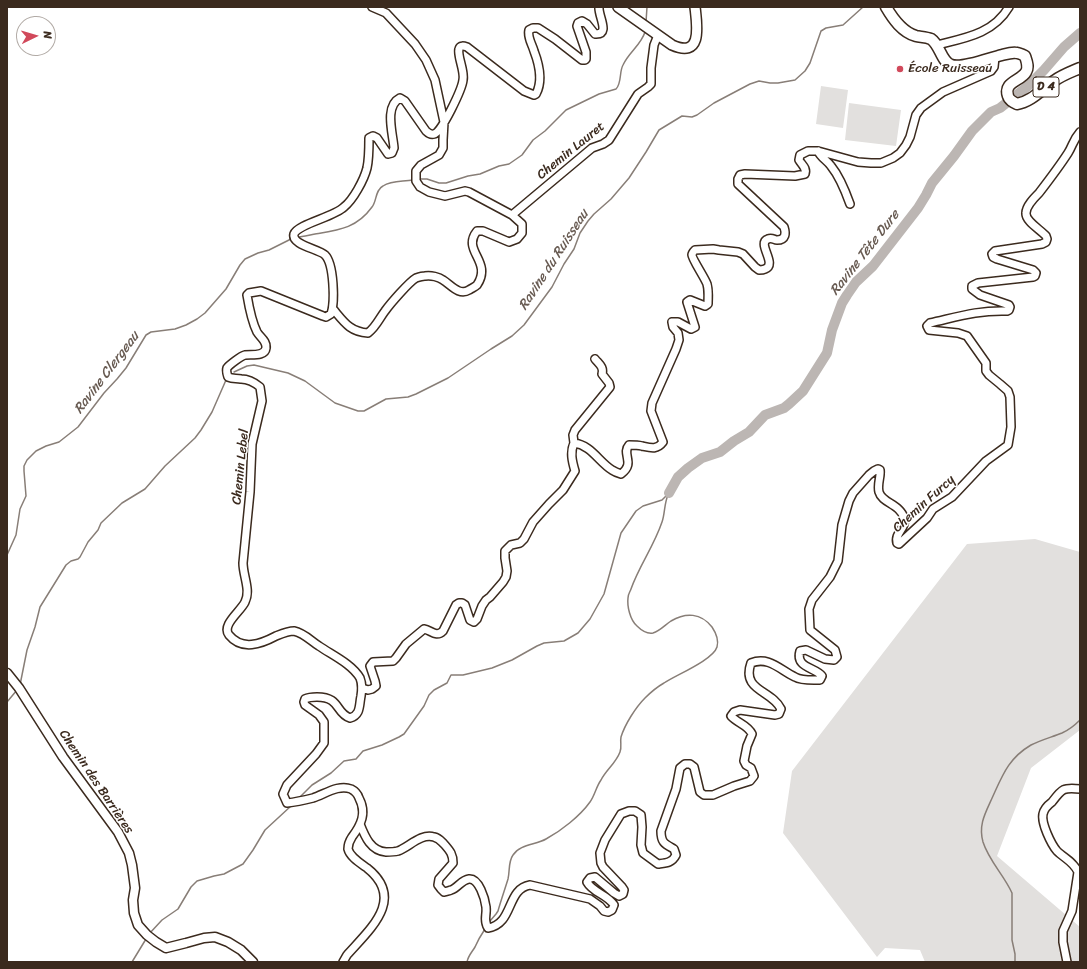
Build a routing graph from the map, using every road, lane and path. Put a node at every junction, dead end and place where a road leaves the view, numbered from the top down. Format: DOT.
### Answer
graph roads {
  1 [pos="372,7"];
  2 [pos="599,7"];
  3 [pos="618,7"];
  4 [pos="695,7"];
  5 [pos="886,7"];
  6 [pos="1009,7"];
  7 [pos="658,35"];
  8 [pos="937,45"];
  9 [pos="995,57"];
  10 [pos="1080,68"];
  11 [pos="444,122"];
  12 [pos="1080,132"];
  13 [pos="818,151"];
  14 [pos="850,204"];
  15 [pos="512,215"];
  16 [pos="333,309"];
  17 [pos="595,359"];
  18 [pos="574,443"];
  19 [pos="7,673"];
  20 [pos="362,688"];
  21 [pos="1080,789"];
  22 [pos="360,824"];
  23 [pos="253,962"];
  24 [pos="343,962"];
  25 [pos="1068,962"];
  1 -- 11 [label="street"];
  2 -- 11 [label="street"];
  3 -- 7 [label="main road"];
  4 -- 7 [label="main road"];
  5 -- 8 [label="main road"];
  6 -- 8 [label="street"];
  7 -- 15 [label="street, Chemin Lauret"];
  8 -- 9 [label="main road, D 4"];
  9 -- 10 [label="main road, D 4"];
  9 -- 13 [label="street"];
  11 -- 15 [label="street"];
  11 -- 16 [label="street"];
  12 -- 22 [label="street, Chemin Furcy"];
  13 -- 14 [label="street"];
  13 -- 18 [label="street"];
  15 -- 16 [label="street"];
  16 -- 20 [label="street, Chemin Lebel"];
  17 -- 18 [label="street"];
  18 -- 20 [label="street"];
  19 -- 23 [label="street, Chemin des Barrières"];
  20 -- 22 [label="street"];
  21 -- 25 [label="street"];
  22 -- 24 [label="street"];
}
